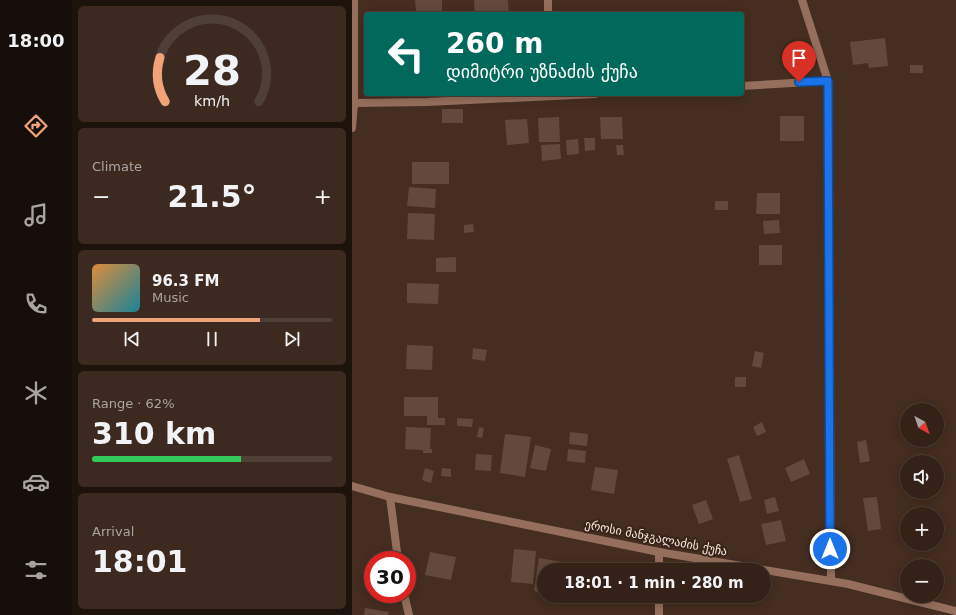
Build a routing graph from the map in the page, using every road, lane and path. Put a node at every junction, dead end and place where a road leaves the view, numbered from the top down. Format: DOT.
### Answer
graph roads {
  1 [pos="354,0"];
  2 [pos="548,0"];
  3 [pos="802,0"];
  4 [pos="548,12"];
  5 [pos="828,81"];
  6 [pos="744,86"];
  7 [pos="530,96"];
  8 [pos="354,103"];
  9 [pos="352,128"];
  10 [pos="352,486"];
  11 [pos="390,497"];
  12 [pos="397,551"];
  13 [pos="659,552"];
  14 [pos="659,563"];
  15 [pos="831,581"];
  16 [pos="406,603"];
  17 [pos="659,603"];
  18 [pos="956,610"];
  19 [pos="409,615"];
  20 [pos="659,615"];
  1 -- 8 [label="street"];
  2 -- 4 [label="street"];
  3 -- 5 [label="street"];
  5 -- 6 [label="street"];
  5 -- 15 [label="street"];
  7 -- 8 [label="street"];
  8 -- 9 [label="street"];
  10 -- 11 [label="street, ეროსი მანჯგალაძის ქუჩა"];
  11 -- 12 [label="street"];
  11 -- 13 [label="street, ეროსი მანჯგალაძის ქუჩა"];
  13 -- 14 [label="street"];
  13 -- 15 [label="street, ეროსი მანჯგალაძის ქუჩა"];
  15 -- 18 [label="street, ეროსი მანჯგალაძის ქუჩა"];
  16 -- 19 [label="street"];
  17 -- 20 [label="street"];
}
